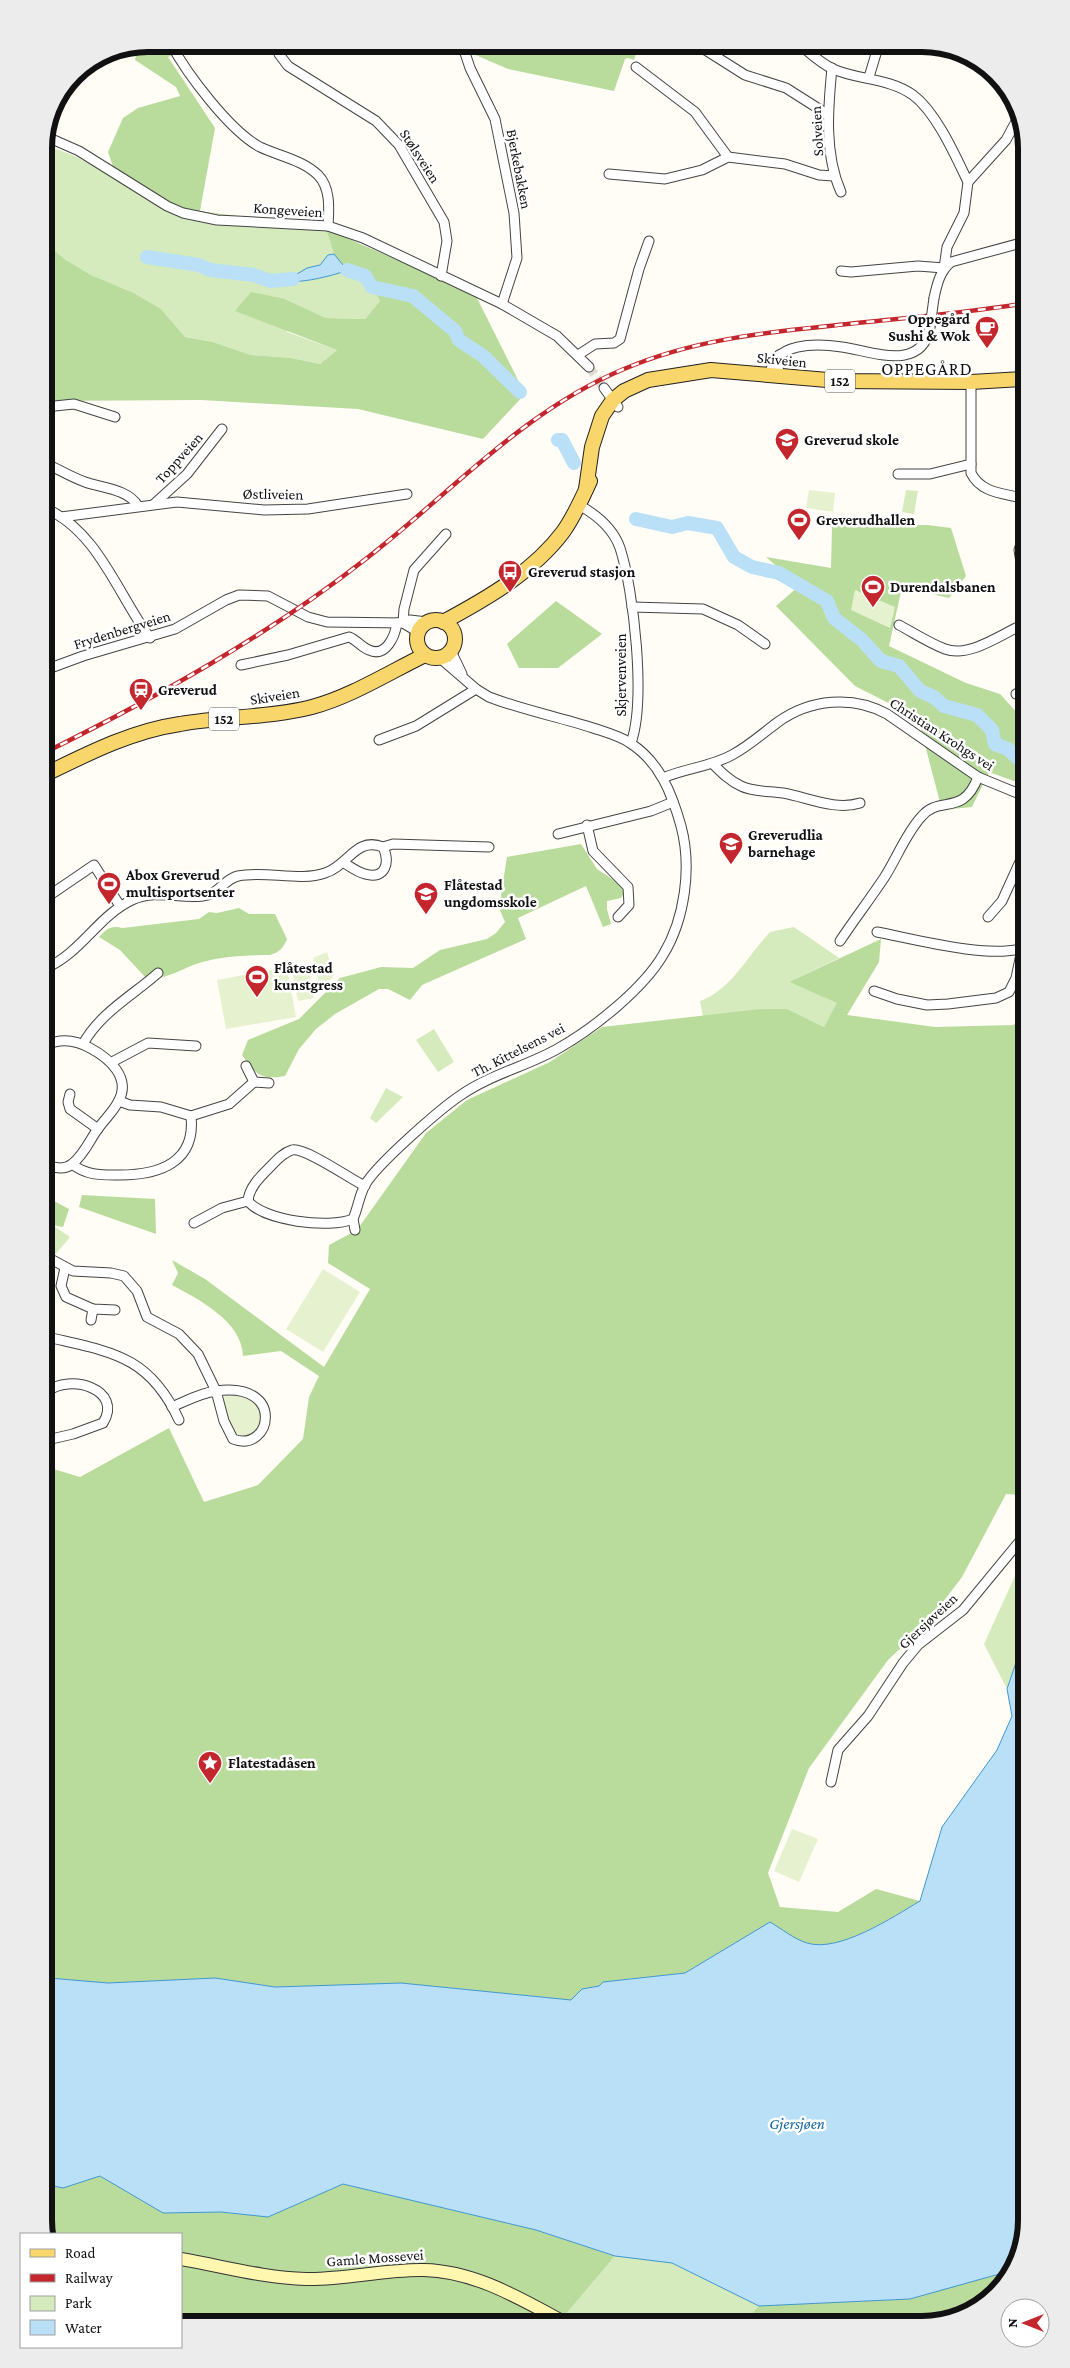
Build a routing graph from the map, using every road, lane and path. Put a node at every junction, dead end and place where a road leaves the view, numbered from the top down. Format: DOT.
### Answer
graph roads {
  1 [pos="177,52"];
  2 [pos="278,52"];
  3 [pos="465,52"];
  4 [pos="710,53"];
  5 [pos="811,53"];
  6 [pos="876,53"];
  7 [pos="636,67"];
  8 [pos="832,68"];
  9 [pos="869,77"];
  10 [pos="827,114"];
  11 [pos="1014,125"];
  12 [pos="53,140"];
  13 [pos="728,157"];
  14 [pos="609,174"];
  15 [pos="834,176"];
  16 [pos="968,182"];
  17 [pos="840,192"];
  18 [pos="328,226"];
  19 [pos="650,241"];
  20 [pos="1018,244"];
  21 [pos="944,268"];
  22 [pos="841,271"];
  23 [pos="441,276"];
  24 [pos="502,304"];
  25 [pos="578,355"];
  26 [pos="589,367"];
  27 [pos="774,376"];
  28 [pos="1018,379"];
  29 [pos="971,382"];
  30 [pos="604,388"];
  31 [pos="616,404"];
  32 [pos="53,406"];
  33 [pos="115,417"];
  34 [pos="222,429"];
  35 [pos="971,464"];
  36 [pos="53,467"];
  37 [pos="898,474"];
  38 [pos="407,494"];
  39 [pos="1018,497"];
  40 [pos="154,504"];
  41 [pos="579,505"];
  42 [pos="138,506"];
  43 [pos="53,512"];
  44 [pos="61,517"];
  45 [pos="446,534"];
  46 [pos="632,607"];
  47 [pos="471,609"];
  48 [pos="443,622"];
  49 [pos="400,623"];
  50 [pos="899,625"];
  51 [pos="1018,627"];
  52 [pos="454,632"];
  53 [pos="150,638"];
  54 [pos="422,639"];
  55 [pos="766,644"];
  56 [pos="446,654"];
  57 [pos="241,665"];
  58 [pos="53,667"];
  59 [pos="476,689"];
  60 [pos="379,740"];
  61 [pos="630,743"];
  62 [pos="713,764"];
  63 [pos="53,771"];
  64 [pos="978,777"];
  65 [pos="663,778"];
  66 [pos="1018,794"];
  67 [pos="673,802"];
  68 [pos="860,803"];
  69 [pos="587,825"];
  70 [pos="558,834"];
  71 [pos="383,847"];
  72 [pos="489,847"];
  73 [pos="344,863"];
  74 [pos="1018,866"];
  75 [pos="53,893"];
  76 [pos="120,906"];
  77 [pos="618,917"];
  78 [pos="988,917"];
  79 [pos="877,932"];
  80 [pos="840,941"];
  81 [pos="1018,949"];
  82 [pos="53,964"];
  83 [pos="1018,968"];
  84 [pos="158,973"];
  85 [pos="874,991"];
  86 [pos="53,1042"];
  87 [pos="83,1044"];
  88 [pos="196,1046"];
  89 [pos="112,1062"];
  90 [pos="246,1066"];
  91 [pos="254,1082"];
  92 [pos="269,1083"];
  93 [pos="70,1094"];
  94 [pos="119,1101"];
  95 [pos="191,1116"];
  96 [pos="98,1129"];
  97 [pos="72,1164"];
  98 [pos="53,1166"];
  99 [pos="365,1186"];
  100 [pos="248,1201"];
  101 [pos="352,1219"];
  102 [pos="194,1223"];
  103 [pos="355,1230"];
  104 [pos="52,1260"];
  105 [pos="65,1268"];
  106 [pos="93,1309"];
  107 [pos="115,1310"];
  108 [pos="91,1320"];
  109 [pos="52,1338"];
  110 [pos="52,1390"];
  111 [pos="216,1391"];
  112 [pos="172,1407"];
  113 [pos="178,1420"];
  114 [pos="52,1439"];
  115 [pos="1018,1543"];
  116 [pos="831,1782"];
  117 [pos="182,2259"];
  118 [pos="551,2316"];
  1 -- 18 [label="street"];
  2 -- 23 [label="street, Stølsveien"];
  3 -- 24 [label="street, Bjerkebakken"];
  4 -- 10 [label="street"];
  5 -- 8 [label="street"];
  6 -- 9 [label="street"];
  7 -- 13 [label="street"];
  8 -- 9 [label="street"];
  8 -- 10 [label="street, Solveien"];
  9 -- 16 [label="street"];
  10 -- 15 [label="street, Solveien"];
  11 -- 16 [label="street"];
  12 -- 18 [label="street, Kongeveien"];
  13 -- 14 [label="street"];
  13 -- 15 [label="street"];
  15 -- 17 [label="street, Solveien"];
  16 -- 21 [label="street"];
  18 -- 23 [label="street, Kongeveien"];
  19 -- 25 [label="street"];
  20 -- 21 [label="street"];
  21 -- 22 [label="street"];
  21 -- 27 [label="street, bridge"];
  23 -- 24 [label="street, Kongeveien"];
  24 -- 25 [label="street, Kongeveien"];
  25 -- 26 [label="street, Kongeveien"];
  27 -- 29 [label="main road, Skiveien / 152"];
  27 -- 31 [label="main road, Skiveien / 152"];
  28 -- 29 [label="main road, Skiveien / 152"];
  29 -- 35 [label="street"];
  30 -- 31 [label="street"];
  31 -- 41 [label="main road, Skiveien / 152"];
  32 -- 33 [label="street"];
  34 -- 40 [label="street, Toppveien"];
  35 -- 37 [label="street"];
  35 -- 39 [label="street"];
  36 -- 42 [label="street"];
  38 -- 40 [label="street, Østliveien"];
  40 -- 42 [label="street, Østliveien"];
  41 -- 46 [label="street, Skjervenveien"];
  41 -- 47 [label="main road, Skiveien / 152"];
  42 -- 44 [label="street, Østliveien"];
  43 -- 44 [label="street"];
  44 -- 53 [label="street"];
  45 -- 49 [label="street"];
  46 -- 55 [label="street"];
  46 -- 61 [label="street, Skjervenveien"];
  47 -- 48 [label="main road, Skiveien / 152"];
  47 -- 52 [label="main road, Skiveien / 152"];
  48 -- 52 [label="main road"];
  48 -- 54 [label="main road, 152"];
  49 -- 53 [label="street, Frydenbergveien"];
  49 -- 54 [label="street, Frydenbergveien"];
  49 -- 54 [label="street, Frydenbergveien"];
  49 -- 57 [label="street"];
  50 -- 51 [label="street"];
  52 -- 56 [label="main road, 152"];
  53 -- 58 [label="street, Frydenbergveien"];
  54 -- 56 [label="main road"];
  54 -- 63 [label="main road, Skiveien / 152"];
  56 -- 59 [label="street, Th. Kittelsens vei"];
  59 -- 60 [label="street"];
  59 -- 61 [label="street, Th. Kittelsens vei"];
  61 -- 65 [label="street, Th. Kittelsens vei"];
  62 -- 64 [label="street, Christian Krohgs vei"];
  62 -- 65 [label="street, Christian Krohgs vei"];
  62 -- 68 [label="street"];
  64 -- 66 [label="street, Christian Krohgs vei"];
  64 -- 80 [label="street"];
  65 -- 67 [label="street, Th. Kittelsens vei"];
  67 -- 69 [label="street"];
  67 -- 99 [label="street, Th. Kittelsens vei"];
  69 -- 70 [label="street"];
  69 -- 77 [label="street"];
  71 -- 72 [label="street"];
  71 -- 73 [label="street"];
  71 -- 73 [label="street"];
  73 -- 76 [label="street"];
  74 -- 78 [label="street"];
  75 -- 76 [label="street"];
  76 -- 82 [label="street"];
  79 -- 81 [label="street"];
  83 -- 85 [label="street"];
  84 -- 87 [label="street"];
  86 -- 87 [label="street"];
  87 -- 89 [label="street"];
  88 -- 89 [label="street"];
  89 -- 94 [label="street"];
  90 -- 91 [label="street"];
  91 -- 92 [label="street"];
  91 -- 95 [label="street"];
  93 -- 96 [label="street"];
  94 -- 95 [label="street"];
  94 -- 96 [label="street"];
  95 -- 97 [label="street"];
  96 -- 97 [label="street"];
  97 -- 98 [label="street"];
  99 -- 100 [label="street"];
  99 -- 101 [label="street, Th. Kittelsens vei"];
  100 -- 101 [label="street"];
  100 -- 102 [label="street"];
  101 -- 103 [label="street"];
  104 -- 105 [label="street"];
  105 -- 106 [label="street"];
  105 -- 111 [label="street"];
  106 -- 107 [label="street"];
  106 -- 108 [label="street"];
  109 -- 112 [label="street"];
  110 -- 114 [label="street"];
  111 -- 111 [label="street"];
  111 -- 112 [label="street"];
  112 -- 113 [label="street"];
  115 -- 116 [label="street, Gjersjøveien"];
  117 -- 118 [label="main road, Gamle Mossevei"];
}
